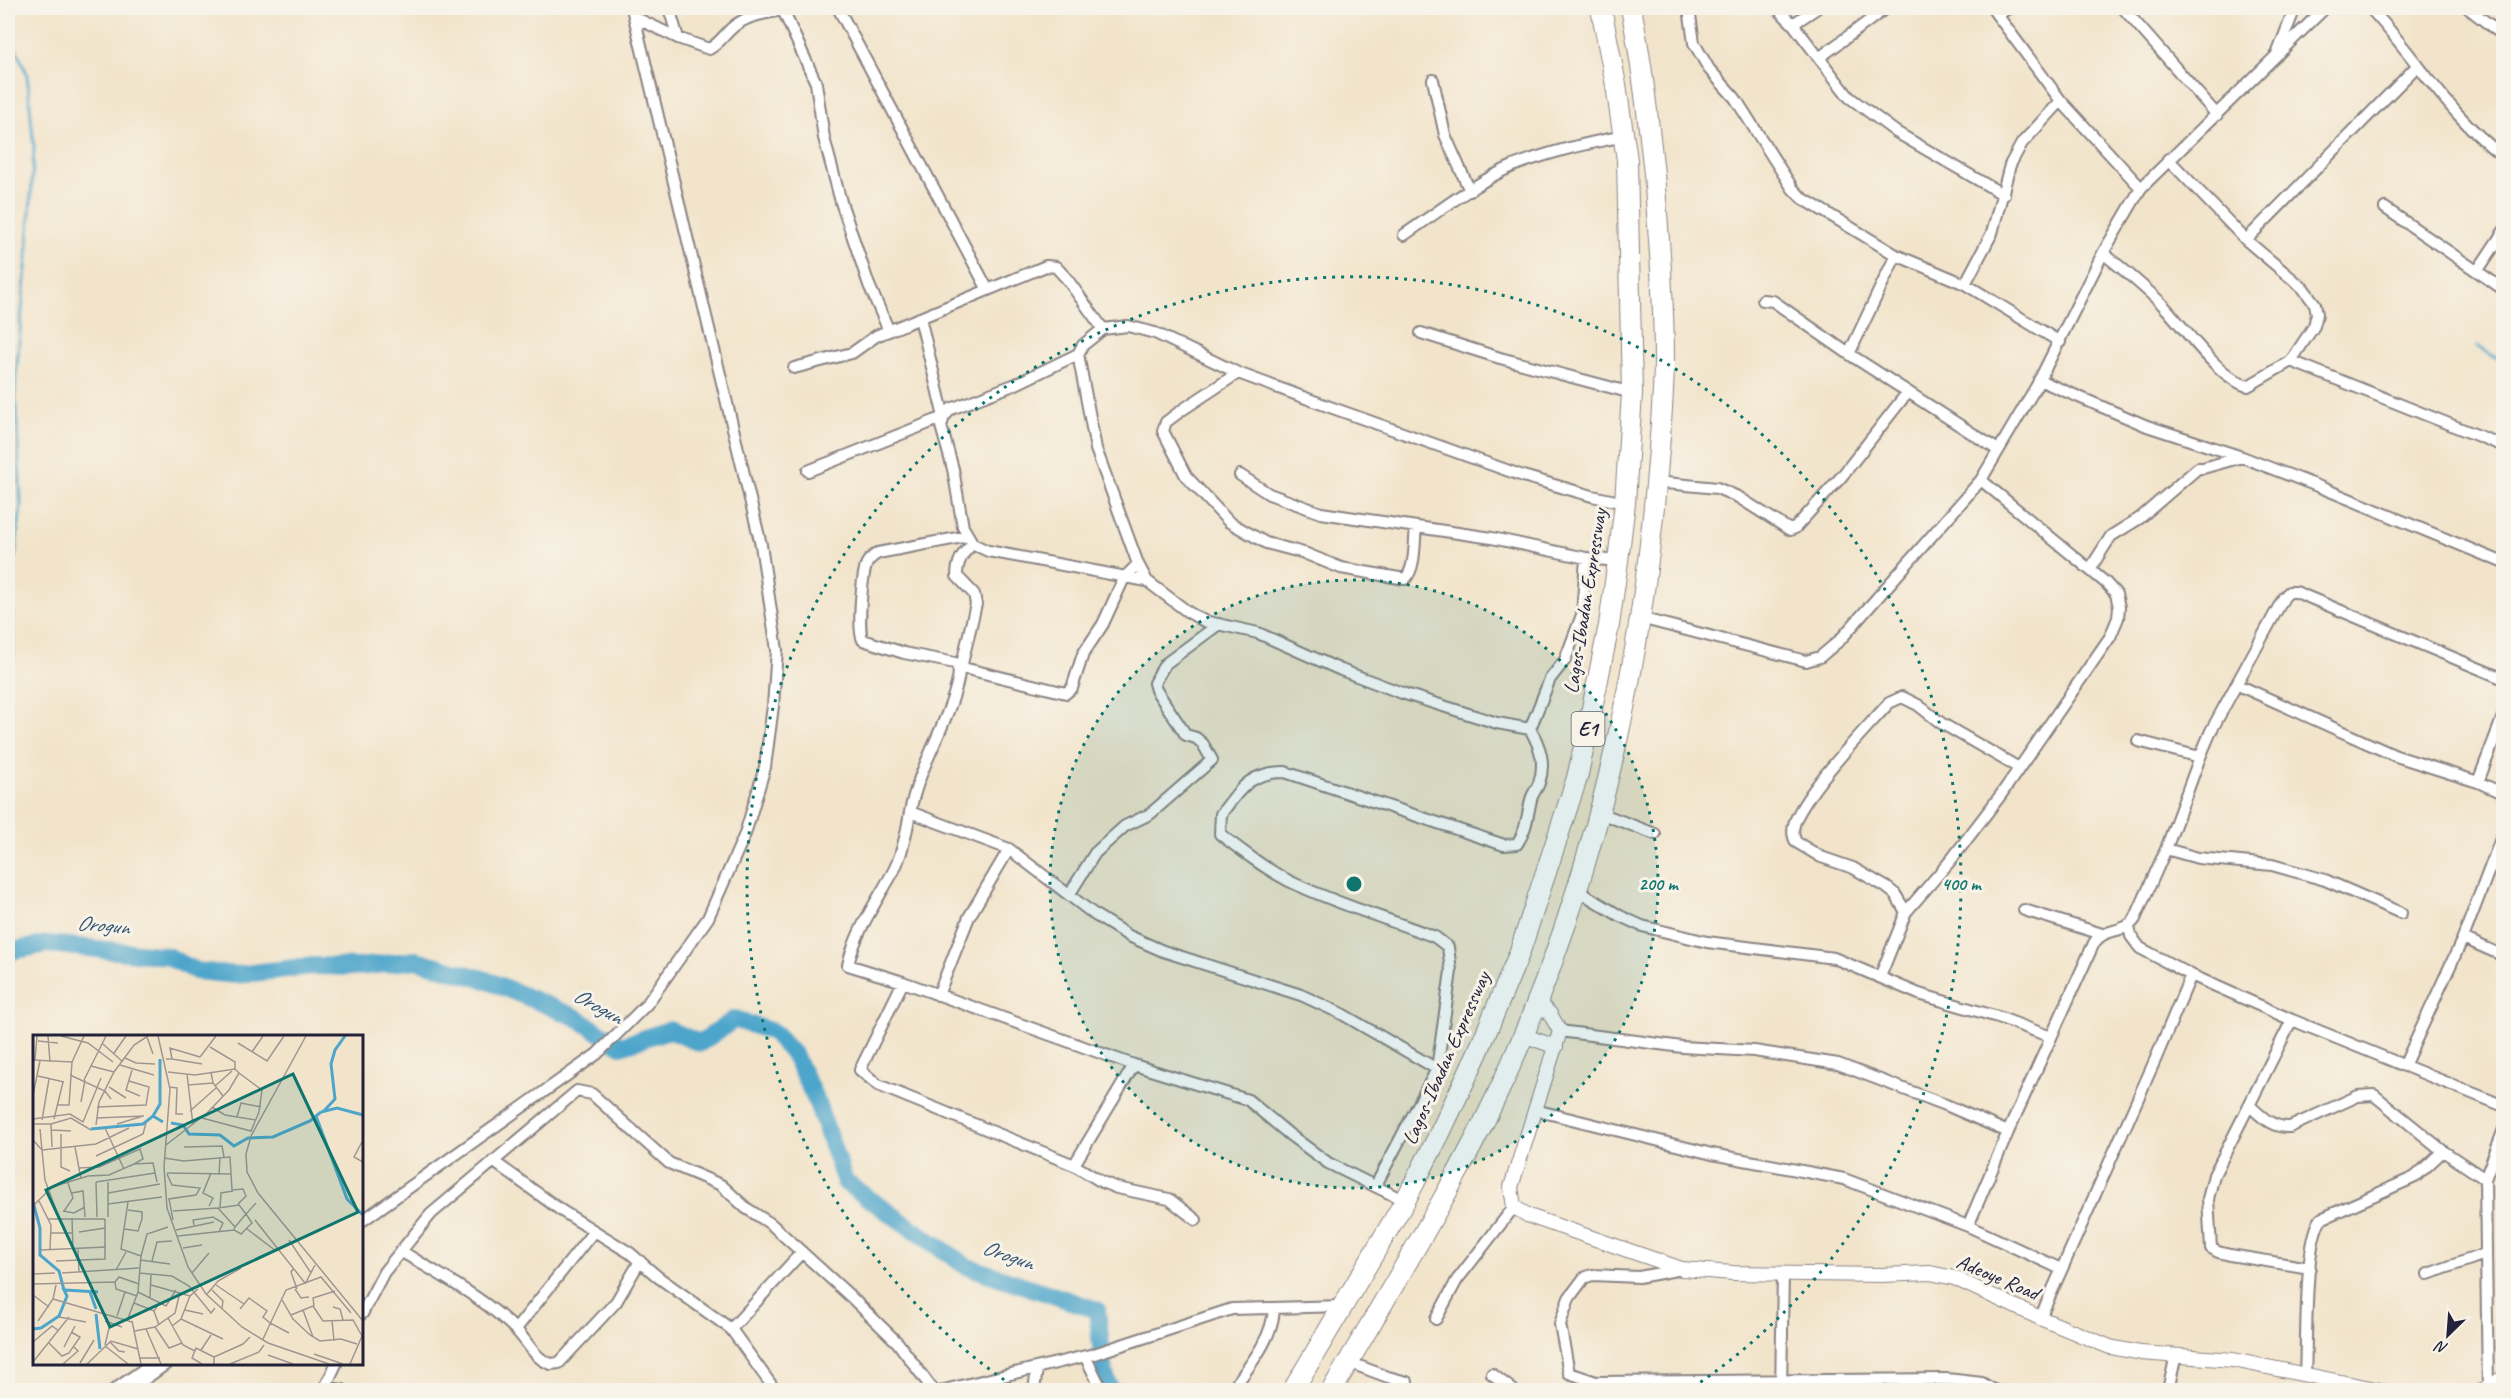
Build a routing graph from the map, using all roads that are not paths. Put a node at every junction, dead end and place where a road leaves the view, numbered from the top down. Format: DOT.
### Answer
graph roads {
  1 [pos="669,8"];
  2 [pos="838,8"];
  3 [pos="1601,8"];
  4 [pos="1631,8"];
  5 [pos="1689,8"];
  6 [pos="1777,8"];
  7 [pos="1817,8"];
  8 [pos="1886,8"];
  9 [pos="2009,8"];
  10 [pos="2123,8"];
  11 [pos="2325,8"];
  12 [pos="2370,8"];
  13 [pos="2468,8"];
  14 [pos="782,9"];
  15 [pos="2290,10"];
  16 [pos="1994,11"];
  17 [pos="633,12"];
  18 [pos="1793,24"];
  19 [pos="2503,34"];
  20 [pos="678,38"];
  21 [pos="2277,55"];
  22 [pos="1820,58"];
  23 [pos="2418,64"];
  24 [pos="1433,80"];
  25 [pos="2061,101"];
  26 [pos="2217,115"];
  27 [pos="1625,136"];
  28 [pos="2504,158"];
  29 [pos="2168,159"];
  30 [pos="2141,188"];
  31 [pos="1470,191"];
  32 [pos="2004,195"];
  33 [pos="2385,208"];
  34 [pos="2504,231"];
  35 [pos="1404,235"];
  36 [pos="2246,240"];
  37 [pos="2103,253"];
  38 [pos="1896,255"];
  39 [pos="2478,270"];
  40 [pos="1965,284"];
  41 [pos="2500,287"];
  42 [pos="988,290"];
  43 [pos="1763,300"];
  44 [pos="920,318"];
  45 [pos="1103,329"];
  46 [pos="889,331"];
  47 [pos="1421,333"];
  48 [pos="2060,342"];
  49 [pos="1078,354"];
  50 [pos="1849,354"];
  51 [pos="2291,361"];
  52 [pos="794,368"];
  53 [pos="1238,372"];
  54 [pos="2039,380"];
  55 [pos="1632,393"];
  56 [pos="1907,393"];
  57 [pos="944,417"];
  58 [pos="2504,446"];
  59 [pos="1998,450"];
  60 [pos="2242,457"];
  61 [pos="808,471"];
  62 [pos="1240,475"];
  63 [pos="1981,480"];
  64 [pos="1656,482"];
  65 [pos="1625,503"];
  66 [pos="1416,527"];
  67 [pos="971,540"];
  68 [pos="1586,558"];
  69 [pos="1618,561"];
  70 [pos="2504,562"];
  71 [pos="1138,564"];
  72 [pos="2090,569"];
  73 [pos="1124,578"];
  74 [pos="1147,582"];
  75 [pos="1640,618"];
  76 [pos="1219,624"];
  77 [pos="960,667"];
  78 [pos="2504,679"];
  79 [pos="2238,685"];
  80 [pos="2504,714"];
  81 [pos="1530,729"];
  82 [pos="2138,741"];
  83 [pos="2200,757"];
  84 [pos="2019,768"];
  85 [pos="2478,782"];
  86 [pos="2504,794"];
  87 [pos="910,813"];
  88 [pos="1600,813"];
  89 [pos="2504,831"];
  90 [pos="1655,834"];
  91 [pos="1009,849"];
  92 [pos="2166,849"];
  93 [pos="1576,890"];
  94 [pos="1069,895"];
  95 [pos="2024,910"];
  96 [pos="1906,912"];
  97 [pos="2401,913"];
  98 [pos="2129,927"];
  99 [pos="2102,934"];
  100 [pos="2463,938"];
  101 [pos="2504,956"];
  102 [pos="2191,975"];
  103 [pos="1880,977"];
  104 [pos="903,982"];
  105 [pos="938,995"];
  106 [pos="1537,1001"];
  107 [pos="2292,1020"];
  108 [pos="1560,1031"];
  109 [pos="1523,1035"];
  110 [pos="2051,1037"];
  111 [pos="1556,1047"];
  112 [pos="1134,1065"];
  113 [pos="2404,1066"];
  114 [pos="1437,1069"];
  115 [pos="2248,1105"];
  116 [pos="2504,1106"];
  117 [pos="1535,1110"];
  118 [pos="2504,1129"];
  119 [pos="2008,1132"];
  120 [pos="2443,1151"];
  121 [pos="493,1161"];
  122 [pos="1074,1165"];
  123 [pos="2485,1179"];
  124 [pos="1376,1185"];
  125 [pos="1405,1201"];
  126 [pos="1514,1207"];
  127 [pos="363,1220"];
  128 [pos="1196,1220"];
  129 [pos="1968,1226"];
  130 [pos="594,1231"];
  131 [pos="401,1251"];
  132 [pos="802,1252"];
  133 [pos="2485,1254"];
  134 [pos="640,1261"];
  135 [pos="2310,1268"];
  136 [pos="1682,1269"];
  137 [pos="2061,1269"];
  138 [pos="1783,1273"];
  139 [pos="2428,1274"];
  140 [pos="1342,1306"];
  141 [pos="1274,1308"];
  142 [pos="363,1312"];
  143 [pos="2040,1318"];
  144 [pos="1436,1319"];
  145 [pos="516,1329"];
  146 [pos="731,1329"];
  147 [pos="1089,1355"];
  148 [pos="2176,1355"];
  149 [pos="1348,1362"];
  150 [pos="150,1365"];
  151 [pos="165,1365"];
  152 [pos="336,1365"];
  153 [pos="1037,1369"];
  154 [pos="1492,1374"];
  155 [pos="2305,1375"];
  156 [pos="2504,1377"];
  157 [pos="1407,1382"];
  158 [pos="1781,1386"];
  159 [pos="324,1389"];
  160 [pos="114,1390"];
  161 [pos="130,1390"];
  162 [pos="343,1390"];
  163 [pos="775,1390"];
  164 [pos="933,1390"];
  165 [pos="944,1390"];
  166 [pos="1034,1390"];
  167 [pos="1102,1390"];
  168 [pos="1232,1390"];
  169 [pos="1293,1390"];
  170 [pos="1332,1390"];
  171 [pos="1513,1390"];
  172 [pos="1994,1390"];
  173 [pos="2168,1390"];
  174 [pos="2380,1390"];
  175 [pos="2486,1390"];
  1 -- 20 [label="street"];
  2 -- 42 [label="street"];
  3 -- 27 [label="highway, Lagos-Ibadan Expressway / E1"];
  4 -- 64 [label="highway, E1"];
  5 -- 38 [label="street"];
  6 -- 18 [label="street"];
  7 -- 18 [label="street"];
  8 -- 22 [label="street"];
  9 -- 16 [label="street"];
  10 -- 26 [label="street"];
  11 -- 21 [label="street"];
  12 -- 23 [label="street"];
  13 -- 19 [label="street"];
  14 -- 20 [label="street"];
  14 -- 46 [label="street"];
  15 -- 21 [label="street"];
  16 -- 25 [label="street"];
  17 -- 20 [label="street"];
  17 -- 127 [label="street"];
  18 -- 22 [label="street"];
  21 -- 26 [label="street"];
  22 -- 32 [label="street"];
  23 -- 28 [label="street"];
  23 -- 36 [label="street"];
  24 -- 31 [label="street"];
  25 -- 30 [label="street"];
  25 -- 32 [label="street"];
  26 -- 29 [label="street"];
  27 -- 31 [label="street"];
  27 -- 55 [label="highway, Lagos-Ibadan Expressway / E1"];
  29 -- 30 [label="street"];
  29 -- 36 [label="street"];
  30 -- 37 [label="street"];
  31 -- 35 [label="street"];
  32 -- 40 [label="street"];
  33 -- 39 [label="street"];
  34 -- 39 [label="street"];
  36 -- 51 [label="street"];
  37 -- 48 [label="street"];
  37 -- 51 [label="street"];
  38 -- 40 [label="street"];
  38 -- 50 [label="street"];
  39 -- 41 [label="street"];
  40 -- 48 [label="street"];
  42 -- 44 [label="street"];
  42 -- 45 [label="street"];
  43 -- 50 [label="street"];
  44 -- 46 [label="street"];
  44 -- 57 [label="street"];
  45 -- 49 [label="street"];
  45 -- 53 [label="street"];
  46 -- 52 [label="street"];
  47 -- 55 [label="street"];
  48 -- 54 [label="street"];
  49 -- 57 [label="street"];
  49 -- 71 [label="street"];
  50 -- 56 [label="street"];
  51 -- 58 [label="street"];
  53 -- 65 [label="street"];
  53 -- 66 [label="street"];
  54 -- 59 [label="street"];
  54 -- 60 [label="street"];
  55 -- 65 [label="highway, Lagos-Ibadan Expressway / E1"];
  56 -- 59 [label="street"];
  56 -- 64 [label="street"];
  57 -- 61 [label="street"];
  57 -- 67 [label="street"];
  59 -- 63 [label="street"];
  60 -- 70 [label="street"];
  60 -- 72 [label="street"];
  62 -- 66 [label="street"];
  63 -- 72 [label="street"];
  63 -- 75 [label="street"];
  64 -- 75 [label="highway, E1"];
  65 -- 69 [label="highway, Lagos-Ibadan Expressway / E1"];
  66 -- 68 [label="street"];
  67 -- 73 [label="street"];
  67 -- 77 [label="street"];
  67 -- 77 [label="street"];
  68 -- 69 [label="street"];
  68 -- 81 [label="street"];
  69 -- 125 [label="highway, Lagos-Ibadan Expressway / E1"];
  71 -- 73 [label="street"];
  71 -- 74 [label="street"];
  72 -- 84 [label="street"];
  73 -- 74 [label="street"];
  73 -- 77 [label="street"];
  74 -- 76 [label="street"];
  75 -- 88 [label="highway, E1"];
  76 -- 81 [label="street"];
  76 -- 94 [label="street"];
  77 -- 87 [label="street"];
  78 -- 79 [label="street"];
  79 -- 83 [label="street"];
  79 -- 85 [label="street"];
  80 -- 85 [label="street"];
  81 -- 114 [label="street"];
  82 -- 83 [label="street"];
  83 -- 92 [label="street"];
  84 -- 96 [label="street"];
  84 -- 96 [label="street"];
  85 -- 86 [label="street"];
  87 -- 91 [label="street"];
  87 -- 104 [label="street"];
  88 -- 90 [label="street"];
  88 -- 93 [label="highway, E1"];
  89 -- 100 [label="street"];
  91 -- 94 [label="street"];
  91 -- 105 [label="street"];
  92 -- 97 [label="street"];
  92 -- 98 [label="street"];
  93 -- 103 [label="street"];
  93 -- 106 [label="highway, E1"];
  94 -- 114 [label="street"];
  95 -- 99 [label="street"];
  96 -- 103 [label="street"];
  98 -- 99 [label="street"];
  98 -- 102 [label="street"];
  99 -- 110 [label="street"];
  100 -- 101 [label="street"];
  100 -- 113 [label="street"];
  102 -- 107 [label="street"];
  102 -- 137 [label="street"];
  103 -- 110 [label="street"];
  104 -- 105 [label="street"];
  104 -- 122 [label="street"];
  105 -- 112 [label="street"];
  106 -- 108 [label="street"];
  106 -- 109 [label="highway, E1"];
  107 -- 113 [label="street"];
  107 -- 115 [label="street"];
  108 -- 111 [label="street"];
  108 -- 119 [label="street"];
  109 -- 111 [label="street"];
  109 -- 149 [label="highway, E1"];
  110 -- 119 [label="street"];
  111 -- 117 [label="street"];
  112 -- 122 [label="street"];
  112 -- 124 [label="street"];
  113 -- 116 [label="street"];
  114 -- 124 [label="street"];
  115 -- 120 [label="street"];
  115 -- 135 [label="street"];
  117 -- 126 [label="street"];
  117 -- 129 [label="street"];
  118 -- 123 [label="street"];
  119 -- 129 [label="street"];
  120 -- 123 [label="street"];
  120 -- 135 [label="street"];
  121 -- 130 [label="street"];
  121 -- 131 [label="street"];
  121 -- 132 [label="street"];
  122 -- 128 [label="street"];
  123 -- 133 [label="street"];
  124 -- 125 [label="street"];
  125 -- 140 [label="highway, Lagos-Ibadan Expressway / E1"];
  126 -- 136 [label="street, Adeoye Road"];
  126 -- 144 [label="street"];
  129 -- 137 [label="street"];
  130 -- 134 [label="street"];
  130 -- 145 [label="street"];
  131 -- 142 [label="street"];
  131 -- 145 [label="street"];
  132 -- 146 [label="street"];
  132 -- 164 [label="street"];
  133 -- 139 [label="street"];
  133 -- 175 [label="street"];
  134 -- 145 [label="street"];
  134 -- 146 [label="street"];
  135 -- 155 [label="street"];
  136 -- 138 [label="street, Adeoye Road"];
  136 -- 158 [label="street"];
  137 -- 143 [label="street"];
  138 -- 143 [label="street, Adeoye Road"];
  138 -- 158 [label="street"];
  140 -- 141 [label="street"];
  140 -- 169 [label="highway, Lagos-Ibadan Expressway / E1"];
  141 -- 147 [label="street"];
  141 -- 168 [label="street"];
  143 -- 148 [label="street, Adeoye Road"];
  146 -- 163 [label="street"];
  147 -- 153 [label="street"];
  147 -- 167 [label="street"];
  148 -- 155 [label="street, Adeoye Road"];
  148 -- 173 [label="street"];
  149 -- 157 [label="street"];
  149 -- 170 [label="highway, E1"];
  150 -- 160 [label="street"];
  151 -- 161 [label="street"];
  152 -- 159 [label="street"];
  153 -- 165 [label="street"];
  153 -- 166 [label="street"];
  154 -- 171 [label="street"];
  155 -- 174 [label="street, Adeoye Road"];
  156 -- 175 [label="street"];
  158 -- 172 [label="street"];
  159 -- 162 [label="street"];
}
